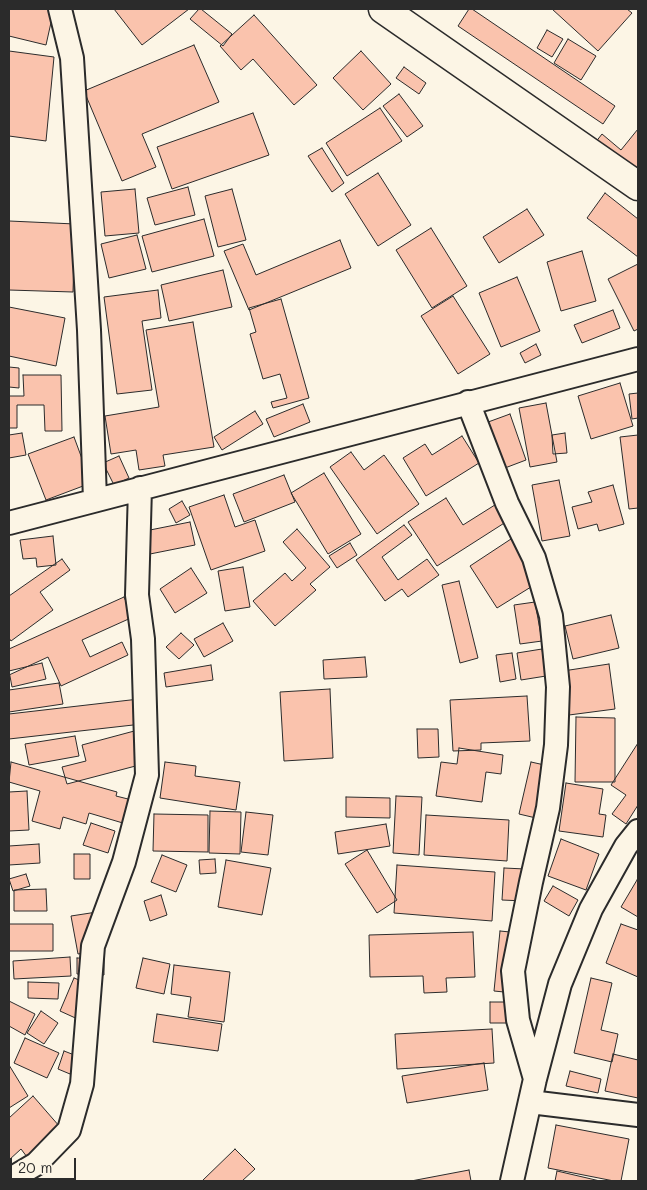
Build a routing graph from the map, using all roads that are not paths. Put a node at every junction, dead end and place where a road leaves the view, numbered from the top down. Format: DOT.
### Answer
graph roads {
  1 [pos="60,9"];
  2 [pos="383,9"];
  3 [pos="638,186"];
  4 [pos="638,358"];
  5 [pos="468,402"];
  6 [pos="140,488"];
  7 [pos="95,500"];
  8 [pos="9,523"];
  9 [pos="638,831"];
  10 [pos="535,1079"];
  11 [pos="530,1102"];
  12 [pos="638,1115"];
  13 [pos="9,1180"];
  14 [pos="512,1181"];
  1 -- 7 [label="street"];
  2 -- 3 [label="main road"];
  4 -- 5 [label="street"];
  5 -- 6 [label="street"];
  5 -- 10 [label="street"];
  6 -- 7 [label="street"];
  6 -- 13 [label="street"];
  7 -- 8 [label="street"];
  9 -- 10 [label="street"];
  10 -- 11 [label="street"];
  11 -- 12 [label="street"];
  11 -- 14 [label="street"];
}
